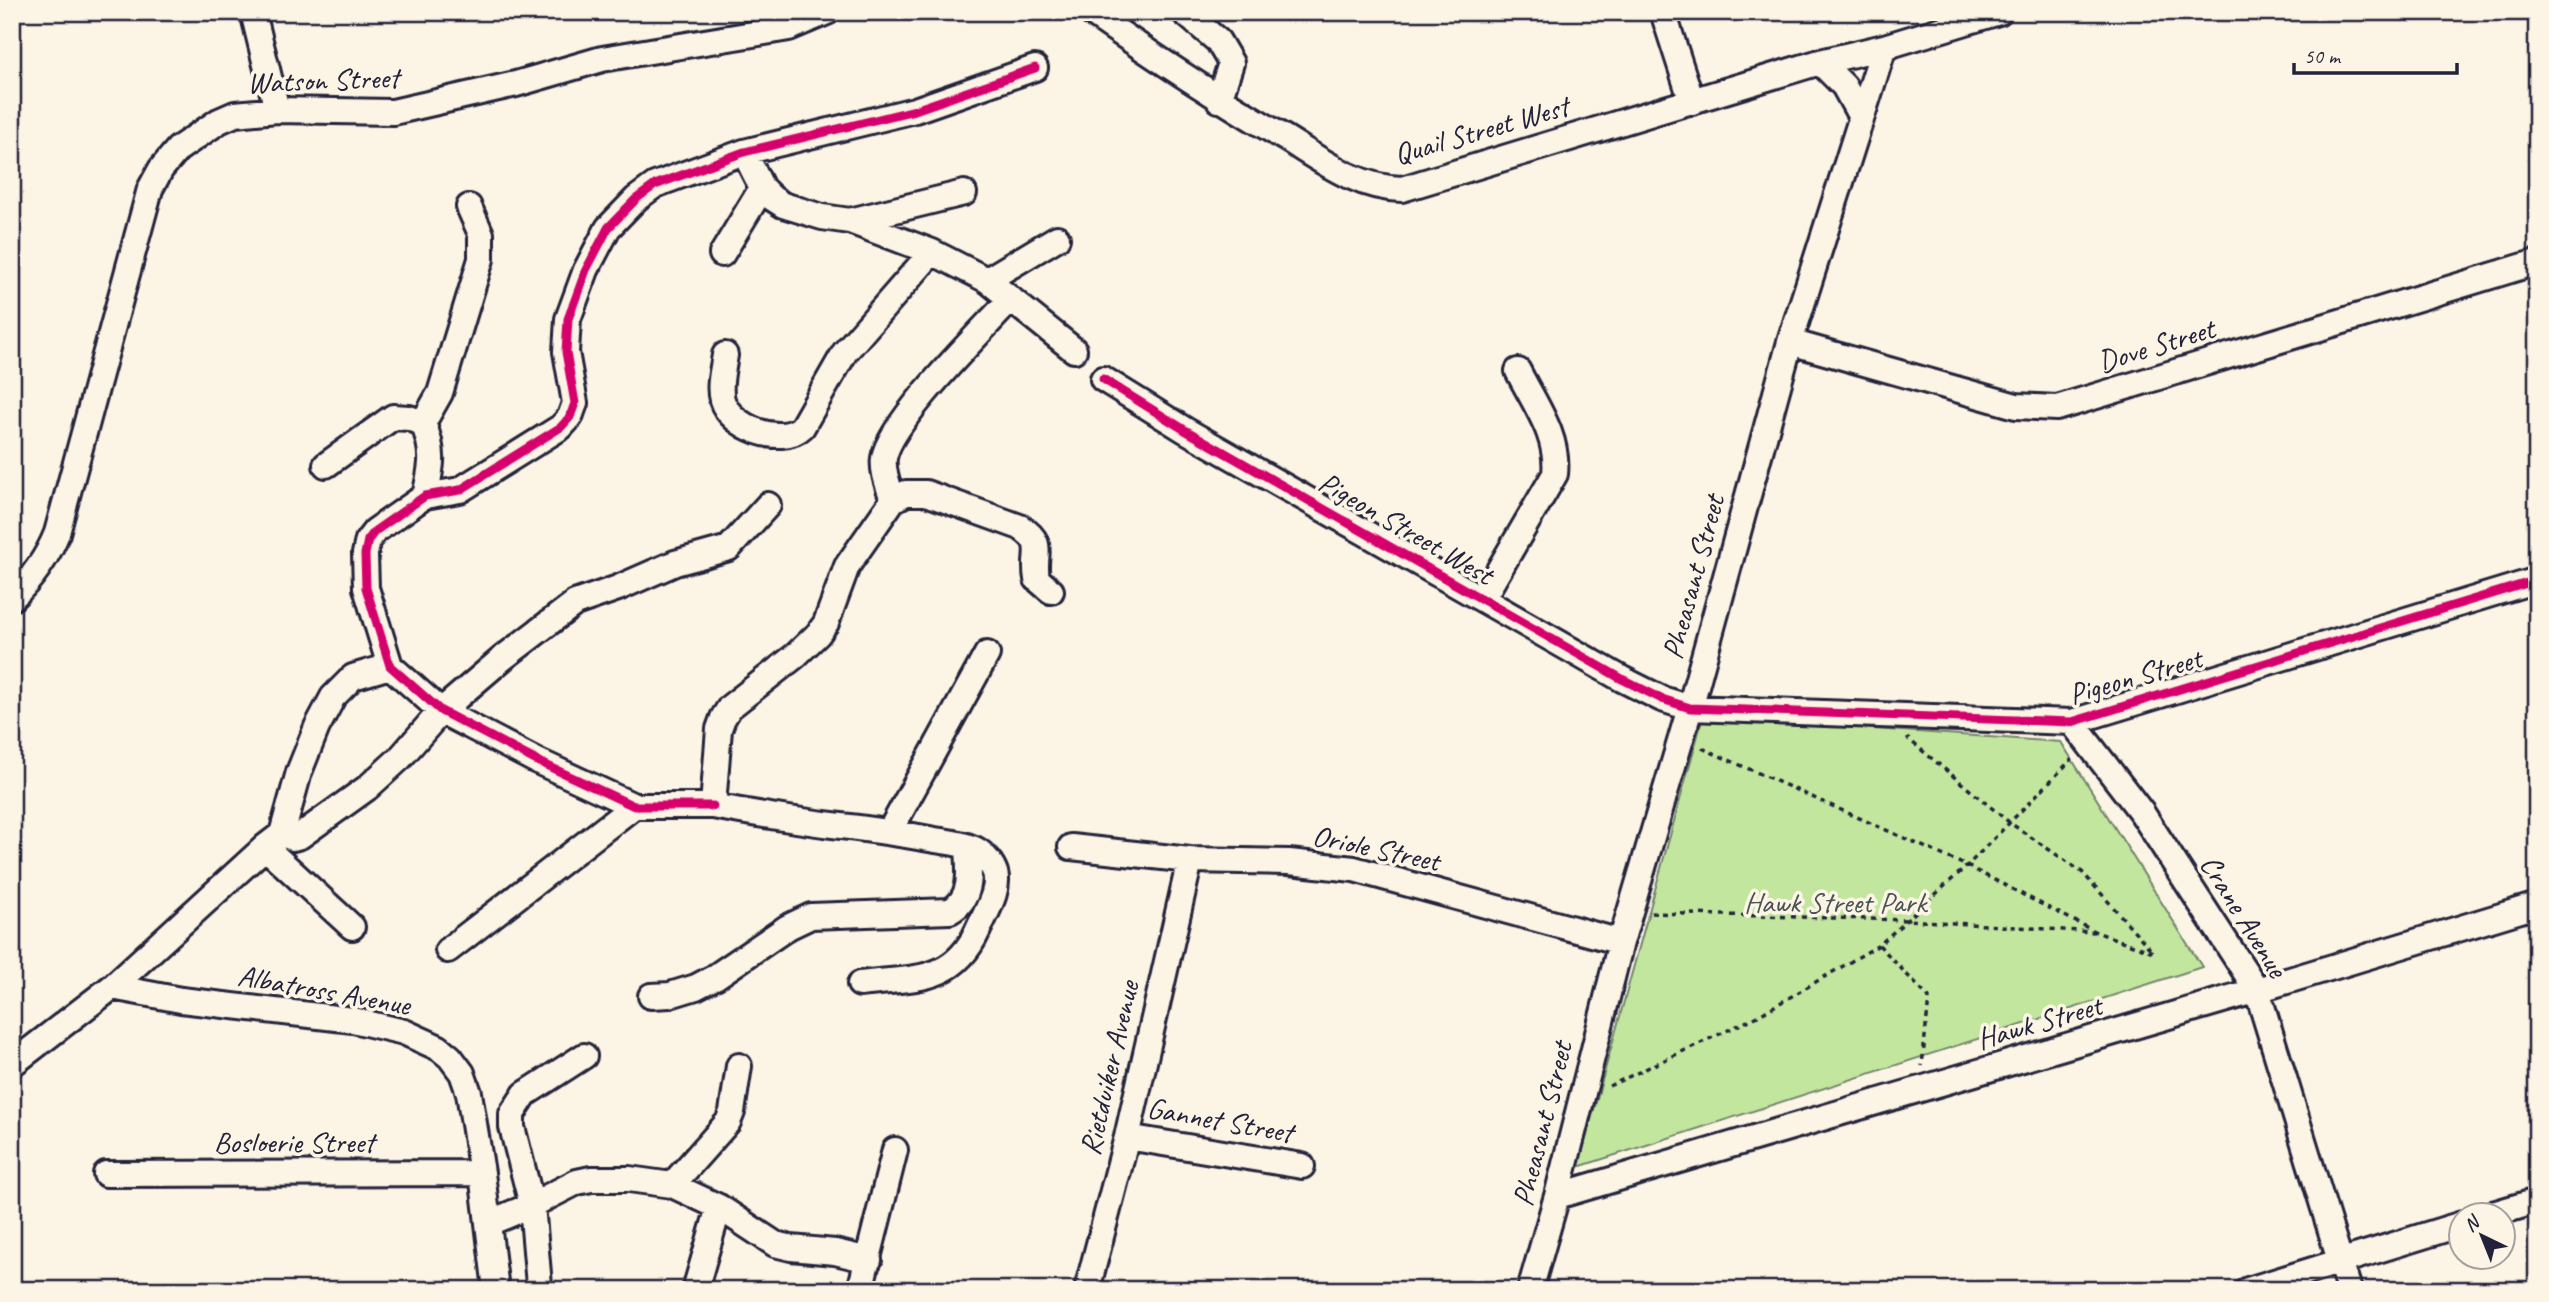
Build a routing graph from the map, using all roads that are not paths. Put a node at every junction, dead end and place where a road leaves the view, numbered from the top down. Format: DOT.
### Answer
graph roads {
  1 [pos="253,12"];
  2 [pos="827,12"];
  3 [pos="1090,12"];
  4 [pos="1184,12"];
  5 [pos="1663,12"];
  6 [pos="1999,12"];
  7 [pos="1884,47"];
  8 [pos="1819,62"];
  9 [pos="1035,68"];
  10 [pos="1219,100"];
  11 [pos="1692,102"];
  12 [pos="278,110"];
  13 [pos="1861,117"];
  14 [pos="744,152"];
  15 [pos="762,188"];
  16 [pos="964,193"];
  17 [pos="470,207"];
  18 [pos="850,221"];
  19 [pos="1057,238"];
  20 [pos="932,252"];
  21 [pos="722,254"];
  22 [pos="2537,262"];
  23 [pos="987,280"];
  24 [pos="1011,299"];
  25 [pos="1790,342"];
  26 [pos="1074,351"];
  27 [pos="725,355"];
  28 [pos="1518,372"];
  29 [pos="1103,379"];
  30 [pos="423,423"];
  31 [pos="326,465"];
  32 [pos="425,496"];
  33 [pos="893,500"];
  34 [pos="768,505"];
  35 [pos="2537,580"];
  36 [pos="1051,591"];
  37 [pos="12,598"];
  38 [pos="1482,599"];
  39 [pos="988,654"];
  40 [pos="390,666"];
  41 [pos="1690,708"];
  42 [pos="441,711"];
  43 [pos="2072,722"];
  44 [pos="634,806"];
  45 [pos="713,806"];
  46 [pos="890,831"];
  47 [pos="274,841"];
  48 [pos="968,846"];
  49 [pos="1071,848"];
  50 [pos="1190,860"];
  51 [pos="2537,905"];
  52 [pos="352,926"];
  53 [pos="1621,942"];
  54 [pos="448,950"];
  55 [pos="860,984"];
  56 [pos="112,987"];
  57 [pos="2258,990"];
  58 [pos="651,996"];
  59 [pos="584,1056"];
  60 [pos="12,1064"];
  61 [pos="739,1066"];
  62 [pos="1127,1137"];
  63 [pos="895,1150"];
  64 [pos="1302,1166"];
  65 [pos="482,1173"];
  66 [pos="106,1174"];
  67 [pos="672,1185"];
  68 [pos="1557,1196"];
  69 [pos="2537,1201"];
  70 [pos="532,1205"];
  71 [pos="719,1207"];
  72 [pos="2518,1207"];
  73 [pos="489,1223"];
  74 [pos="2448,1228"];
  75 [pos="869,1259"];
  76 [pos="2340,1261"];
  77 [pos="539,1285"];
  78 [pos="496,1290"];
  79 [pos="695,1290"];
  80 [pos="860,1290"];
  81 [pos="1087,1290"];
  82 [pos="1530,1290"];
  83 [pos="2248,1290"];
  84 [pos="2349,1290"];
  1 -- 12 [label="street"];
  2 -- 12 [label="street, Watson Street"];
  3 -- 10 [label="street, Quail Street West"];
  4 -- 10 [label="street"];
  5 -- 11 [label="street"];
  6 -- 7 [label="street, Quail Street West"];
  7 -- 8 [label="street, Quail Street West"];
  7 -- 13 [label="street, Pheasant Street"];
  8 -- 11 [label="street, Quail Street West"];
  8 -- 13 [label="street"];
  9 -- 14 [label="street"];
  10 -- 11 [label="street, Quail Street West"];
  12 -- 37 [label="street, Watson Street"];
  13 -- 25 [label="street, Pheasant Street"];
  14 -- 15 [label="street"];
  14 -- 32 [label="street"];
  15 -- 18 [label="street"];
  15 -- 21 [label="street"];
  16 -- 18 [label="street"];
  17 -- 30 [label="street"];
  18 -- 20 [label="street"];
  19 -- 23 [label="street"];
  20 -- 23 [label="street"];
  20 -- 27 [label="street"];
  22 -- 25 [label="street, Dove Street"];
  23 -- 24 [label="street"];
  24 -- 26 [label="street"];
  24 -- 33 [label="street"];
  25 -- 41 [label="street, Pheasant Street"];
  28 -- 38 [label="street"];
  29 -- 38 [label="street, Pigeon Street West"];
  30 -- 31 [label="street"];
  30 -- 32 [label="street"];
  32 -- 40 [label="street"];
  33 -- 36 [label="street"];
  33 -- 45 [label="street"];
  34 -- 42 [label="street"];
  35 -- 43 [label="street, Pigeon Street"];
  38 -- 41 [label="street, Pigeon Street West"];
  39 -- 46 [label="street"];
  40 -- 42 [label="street"];
  40 -- 47 [label="street"];
  41 -- 43 [label="street, Pigeon Street"];
  41 -- 53 [label="street, Pheasant Street"];
  42 -- 44 [label="street"];
  42 -- 47 [label="street"];
  43 -- 57 [label="street, Crane Avenue"];
  44 -- 45 [label="street"];
  44 -- 54 [label="street"];
  45 -- 46 [label="street"];
  46 -- 48 [label="street"];
  47 -- 52 [label="street"];
  47 -- 56 [label="street"];
  48 -- 55 [label="street"];
  48 -- 58 [label="street"];
  49 -- 50 [label="street, Oriole Street"];
  50 -- 53 [label="street, Oriole Street"];
  50 -- 62 [label="street, Rietduiker Avenue"];
  51 -- 57 [label="street, Hawk Street"];
  53 -- 68 [label="street, Pheasant Street"];
  56 -- 60 [label="street"];
  56 -- 65 [label="street, Albatross Avenue"];
  57 -- 68 [label="street, Hawk Street"];
  57 -- 76 [label="street, Crane Avenue"];
  59 -- 70 [label="street"];
  61 -- 67 [label="street"];
  62 -- 64 [label="street, Gannet Street"];
  62 -- 81 [label="street, Rietduiker Avenue"];
  63 -- 75 [label="street"];
  65 -- 66 [label="street, Bosloerie Street"];
  65 -- 73 [label="street, Albatross Avenue"];
  67 -- 70 [label="street"];
  67 -- 71 [label="street"];
  68 -- 82 [label="street, Pheasant Street"];
  69 -- 72 [label="street"];
  70 -- 73 [label="street"];
  70 -- 77 [label="street"];
  71 -- 75 [label="street"];
  71 -- 79 [label="street"];
  73 -- 78 [label="street, Albatross Avenue"];
  74 -- 76 [label="street"];
  75 -- 80 [label="street"];
  76 -- 83 [label="street"];
  76 -- 84 [label="street, Crane Avenue"];
}
